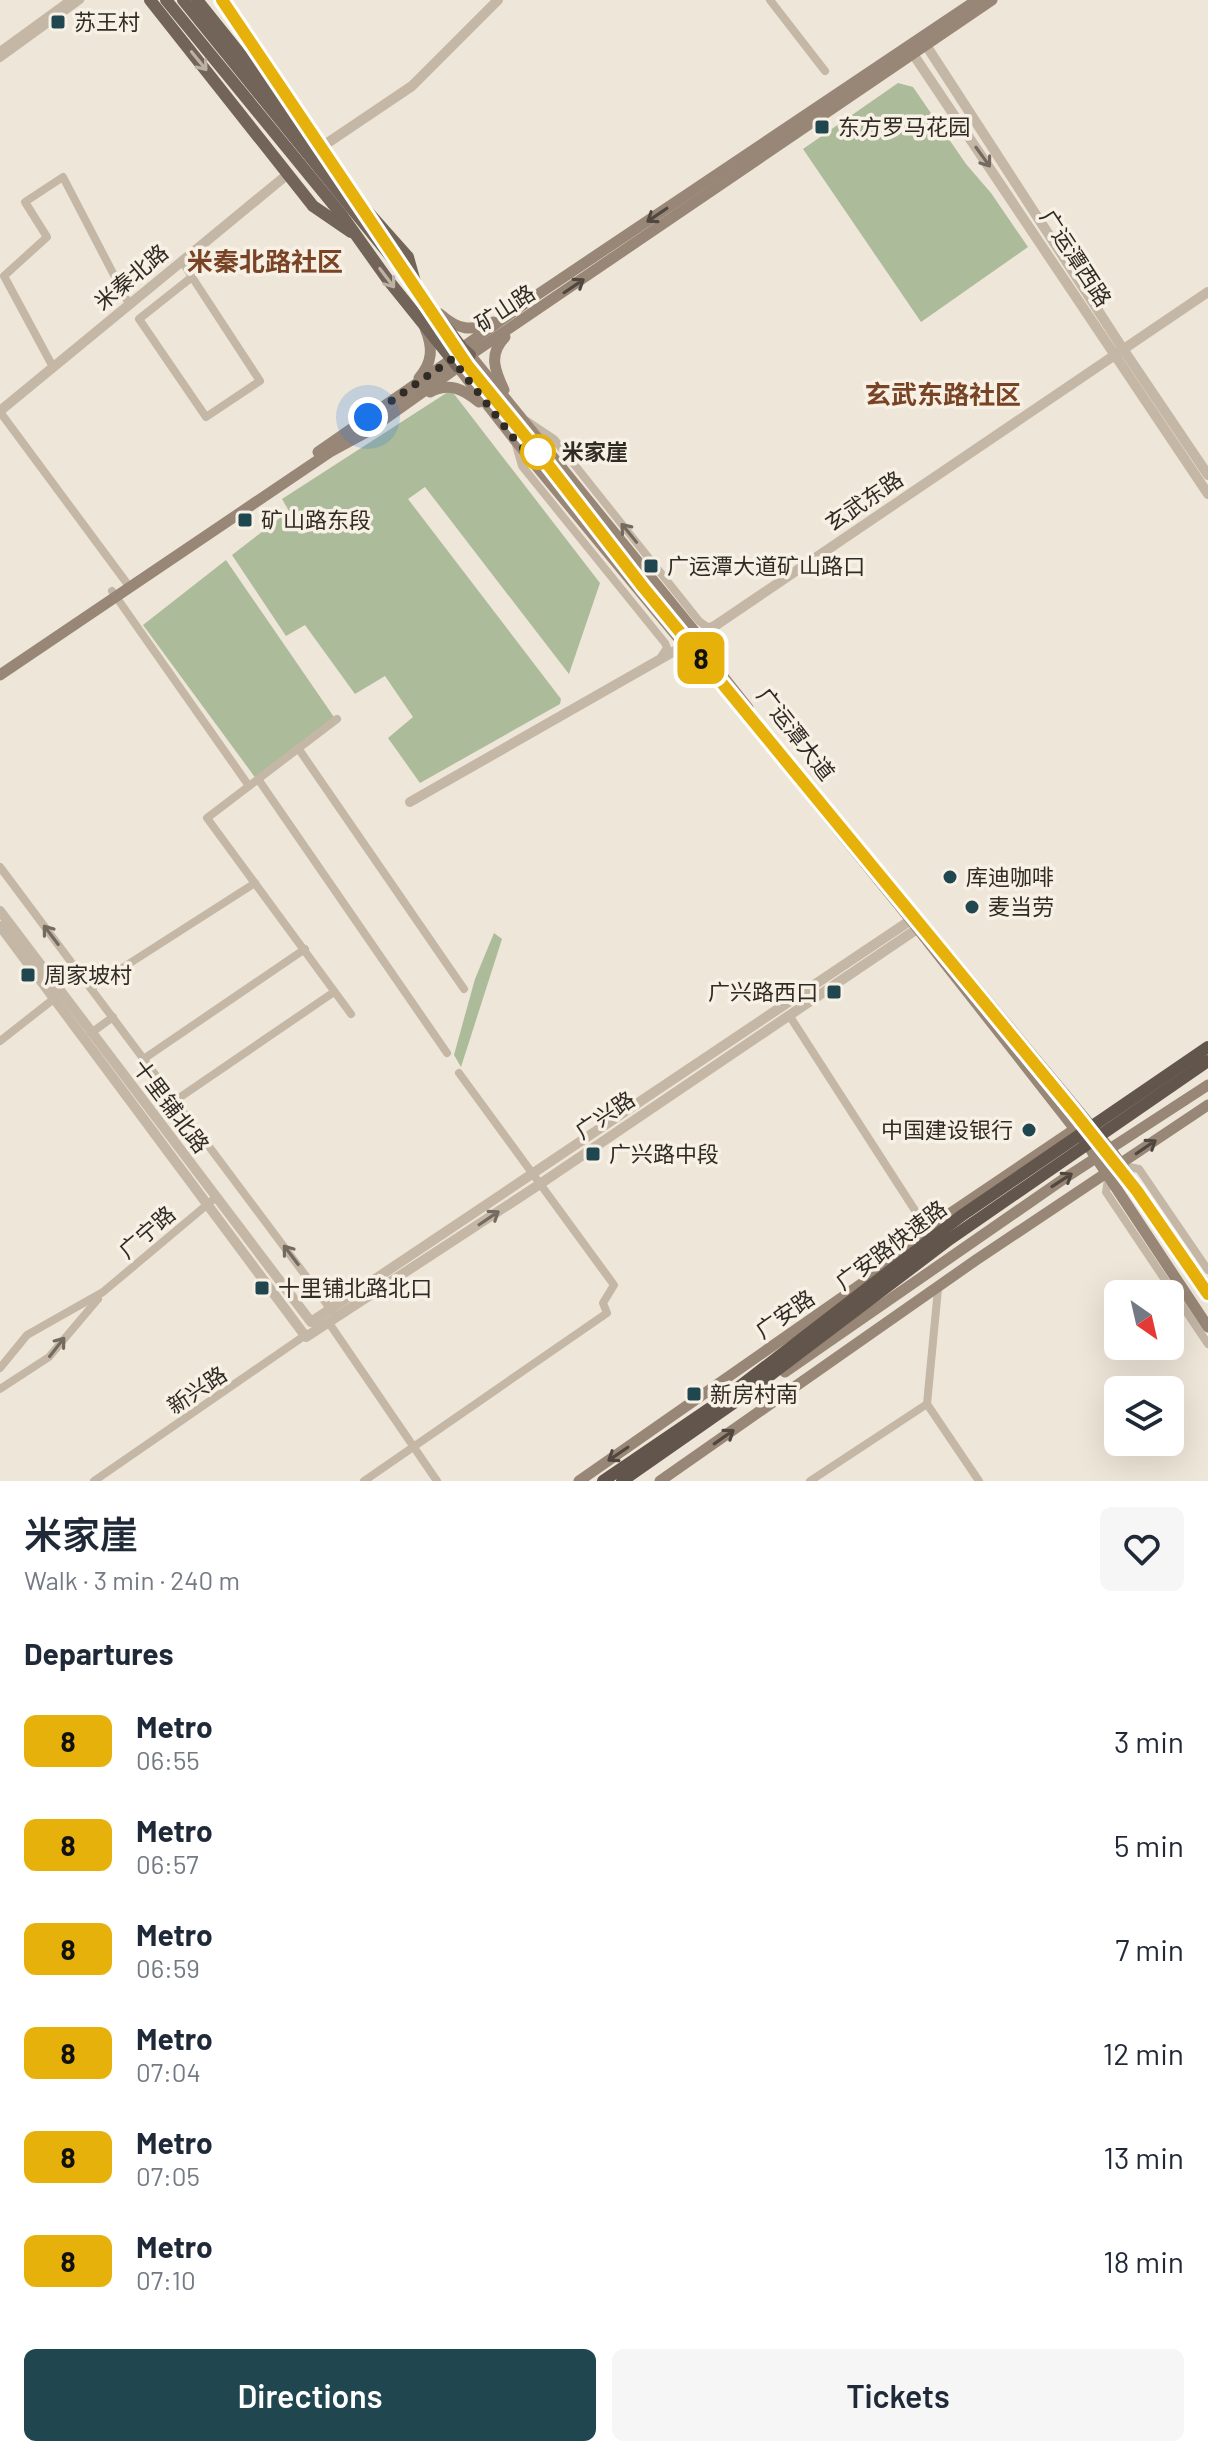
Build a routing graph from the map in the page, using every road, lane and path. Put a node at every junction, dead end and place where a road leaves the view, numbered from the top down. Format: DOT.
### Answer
graph roads {
  1 [pos="70,0"];
  2 [pos="80,0"];
  3 [pos="150,0"];
  4 [pos="166,0"];
  5 [pos="183,0"];
  6 [pos="197,0"];
  7 [pos="498,0"];
  8 [pos="770,0"];
  9 [pos="977,0"];
  10 [pos="992,0"];
  11 [pos="924,41"];
  12 [pos="911,50"];
  13 [pos="0,51"];
  14 [pos="0,58"];
  15 [pos="825,71"];
  16 [pos="317,150"];
  17 [pos="288,174"];
  18 [pos="346,211"];
  19 [pos="359,237"];
  20 [pos="182,261"];
  21 [pos="192,277"];
  22 [pos="417,289"];
  23 [pos="1208,292"];
  24 [pos="428,303"];
  25 [pos="129,304"];
  26 [pos="518,309"];
  27 [pos="421,320"];
  28 [pos="521,322"];
  29 [pos="466,352"];
  30 [pos="1119,352"];
  31 [pos="455,363"];
  32 [pos="53,367"];
  33 [pos="410,388"];
  34 [pos="509,401"];
  35 [pos="408,403"];
  36 [pos="0,412"];
  37 [pos="496,416"];
  38 [pos="525,420"];
  39 [pos="515,440"];
  40 [pos="1208,475"];
  41 [pos="1208,494"];
  42 [pos="613,558"];
  43 [pos="126,582"];
  44 [pos="622,590"];
  45 [pos="113,594"];
  46 [pos="719,624"];
  47 [pos="690,643"];
  48 [pos="653,664"];
  49 [pos="0,666"];
  50 [pos="0,675"];
  51 [pos="337,719"];
  52 [pos="298,748"];
  53 [pos="258,779"];
  54 [pos="249,786"];
  55 [pos="410,802"];
  56 [pos="0,867"];
  57 [pos="255,883"];
  58 [pos="0,911"];
  59 [pos="919,924"];
  60 [pos="0,926"];
  61 [pos="305,949"];
  62 [pos="91,988"];
  63 [pos="464,989"];
  64 [pos="334,992"];
  65 [pos="55,998"];
  66 [pos="351,1014"];
  67 [pos="789,1015"];
  68 [pos="113,1017"];
  69 [pos="91,1033"];
  70 [pos="1208,1040"];
  71 [pos="0,1041"];
  72 [pos="1208,1047"];
  73 [pos="447,1053"];
  74 [pos="145,1058"];
  75 [pos="1208,1062"];
  76 [pos="459,1073"];
  77 [pos="1208,1085"];
  78 [pos="1208,1097"];
  79 [pos="176,1100"];
  80 [pos="1208,1105"];
  81 [pos="1186,1120"];
  82 [pos="1087,1124"];
  83 [pos="1074,1129"];
  84 [pos="1102,1138"];
  85 [pos="1089,1147"];
  86 [pos="1111,1150"];
  87 [pos="1095,1160"];
  88 [pos="1123,1165"];
  89 [pos="1106,1176"];
  90 [pos="537,1178"];
  91 [pos="211,1201"];
  92 [pos="927,1229"];
  93 [pos="1177,1245"];
  94 [pos="1194,1250"];
  95 [pos="976,1260"];
  96 [pos="940,1263"];
  97 [pos="1208,1270"];
  98 [pos="1208,1288"];
  99 [pos="938,1289"];
  100 [pos="103,1292"];
  101 [pos="332,1317"];
  102 [pos="311,1322"];
  103 [pos="306,1337"];
  104 [pos="1207,1337"];
  105 [pos="0,1368"];
  106 [pos="0,1389"];
  107 [pos="927,1404"];
  108 [pos="680,1432"];
  109 [pos="647,1434"];
  110 [pos="415,1447"];
  111 [pos="94,1481"];
  112 [pos="364,1481"];
  113 [pos="437,1481"];
  114 [pos="579,1481"];
  115 [pos="603,1481"];
  116 [pos="609,1481"];
  117 [pos="622,1481"];
  118 [pos="631,1481"];
  119 [pos="660,1481"];
  120 [pos="810,1481"];
  121 [pos="979,1481"];
  1 -- 13 [label="street"];
  2 -- 14 [label="street"];
  3 -- 17 [label="main road, one-way"];
  4 -- 18 [label="main road"];
  5 -- 18 [label="main road"];
  6 -- 16 [label="main road"];
  7 -- 16 [label="street"];
  8 -- 15 [label="street"];
  9 -- 11 [label="main road, 矿山路"];
  10 -- 11 [label="main road, 矿山路"];
  11 -- 12 [label="main road, 矿山路"];
  11 -- 30 [label="street, 广运潭西路"];
  12 -- 26 [label="main road, 矿山路, one-way"];
  28 -- 12 [label="main road, 矿山路, one-way"];
  12 -- 30 [label="street, 广运潭西路, one-way"];
  16 -- 22 [label="main road"];
  17 -- 19 [label="main road"];
  17 -- 20 [label="street, 米秦北路"];
  18 -- 19 [label="main road, 广运潭大道"];
  18 -- 22 [label="main road, 广运潭大道"];
  19 -- 27 [label="main road, 广运潭大道, one-way"];
  20 -- 21 [label="street"];
  20 -- 25 [label="street, 米秦北路"];
  21 -- 21 [label="street"];
  22 -- 24 [label="main road, 广运潭大道"];
  23 -- 30 [label="street, 玄武东路"];
  24 -- 26 [label="main road"];
  24 -- 29 [label="main road, 广运潭大道"];
  25 -- 32 [label="street, 米秦北路"];
  25 -- 32 [label="street"];
  26 -- 29 [label="main road, 矿山路"];
  27 -- 31 [label="main road, 广运潭大道"];
  27 -- 33 [label="main road"];
  28 -- 29 [label="main road, 矿山路"];
  28 -- 34 [label="main road"];
  29 -- 31 [label="main road, 矿山路"];
  29 -- 34 [label="main road, 广运潭大道"];
  30 -- 40 [label="street, 广运潭西路"];
  30 -- 41 [label="street, 广运潭西路"];
  30 -- 46 [label="street, 玄武东路"];
  31 -- 33 [label="main road, 矿山路"];
  31 -- 35 [label="main road, 矿山路"];
  31 -- 37 [label="main road, 广运潭大道"];
  32 -- 36 [label="street, 米秦北路"];
  33 -- 43 [label="main road, 矿山路"];
  34 -- 38 [label="main road, 广运潭大道"];
  35 -- 37 [label="main road"];
  35 -- 45 [label="main road, 矿山路"];
  36 -- 43 [label="street"];
  37 -- 39 [label="main road, 广运潭大道"];
  46 -- 38 [label="street, one-way"];
  38 -- 47 [label="main road, 广运潭大道"];
  39 -- 42 [label="main road, 广运潭大道"];
  39 -- 44 [label="street"];
  42 -- 44 [label="street"];
  42 -- 47 [label="main road, 广运潭大道"];
  43 -- 45 [label="main road, 矿山路"];
  44 -- 48 [label="street"];
  45 -- 49 [label="main road, 矿山路"];
  45 -- 50 [label="main road, 矿山路"];
  45 -- 54 [label="street"];
  46 -- 47 [label="street, 玄武东路"];
  47 -- 48 [label="street, 玄武东路"];
  47 -- 59 [label="main road, 广运潭大道"];
  48 -- 55 [label="street, 玄武东路"];
  51 -- 52 [label="street"];
  52 -- 53 [label="street"];
  52 -- 63 [label="street"];
  53 -- 54 [label="street"];
  53 -- 73 [label="street"];
  54 -- 57 [label="street"];
  62 -- 56 [label="street, one-way"];
  57 -- 61 [label="street"];
  57 -- 62 [label="street"];
  58 -- 69 [label="street, 十里铺北路"];
  59 -- 67 [label="street, 广兴路"];
  59 -- 82 [label="main road, 广运潭大道"];
  59 -- 83 [label="main road, 广运潭大道"];
  59 -- 90 [label="street, 广兴路"];
  60 -- 65 [label="street, 十里铺北路"];
  61 -- 64 [label="street"];
  61 -- 74 [label="street"];
  62 -- 68 [label="street"];
  64 -- 66 [label="street"];
  64 -- 79 [label="street"];
  65 -- 71 [label="street"];
  65 -- 91 [label="street, 十里铺北路"];
  67 -- 90 [label="street, 广兴路"];
  67 -- 92 [label="street"];
  68 -- 69 [label="street"];
  68 -- 74 [label="street"];
  69 -- 91 [label="street, 十里铺北路"];
  70 -- 82 [label="main road, 广安路"];
  72 -- 115 [label="highway, 广安路快速路, bridge"];
  74 -- 79 [label="street"];
  75 -- 84 [label="main road"];
  75 -- 117 [label="highway, 广安路快速路, bridge"];
  76 -- 90 [label="street"];
  77 -- 86 [label="main road"];
  78 -- 81 [label="main road"];
  101 -- 79 [label="street, one-way"];
  80 -- 81 [label="main road"];
  88 -- 81 [label="main road, one-way"];
  82 -- 83 [label="main road, 广安路"];
  82 -- 84 [label="main road, 广运潭大道"];
  83 -- 85 [label="main road, 广运潭大道"];
  83 -- 92 [label="main road, 广安路"];
  84 -- 85 [label="main road"];
  84 -- 86 [label="main road, 广运潭大道"];
  85 -- 87 [label="main road, 广运潭大道"];
  85 -- 108 [label="main road"];
  86 -- 87 [label="main road"];
  86 -- 88 [label="main road, 广运潭大道"];
  87 -- 89 [label="main road, 广运潭大道"];
  96 -- 87 [label="main road, one-way"];
  88 -- 89 [label="main road"];
  88 -- 93 [label="main road, 广运潭大道"];
  88 -- 94 [label="street"];
  89 -- 95 [label="main road"];
  89 -- 104 [label="main road, 广运潭大道"];
  90 -- 101 [label="street, 广兴路"];
  90 -- 110 [label="street"];
  91 -- 100 [label="street, 广宁路"];
  91 -- 102 [label="street, 十里铺北路"];
  91 -- 103 [label="street, 十里铺北路"];
  92 -- 109 [label="main road, 广安路"];
  93 -- 94 [label="street"];
  93 -- 98 [label="main road, 广运潭大道"];
  94 -- 97 [label="street"];
  95 -- 96 [label="main road"];
  95 -- 99 [label="main road"];
  96 -- 118 [label="main road"];
  99 -- 107 [label="street"];
  119 -- 99 [label="main road, one-way"];
  100 -- 105 [label="street, 广宁路"];
  106 -- 100 [label="street, 广宁路, one-way"];
  101 -- 102 [label="street, 广兴路"];
  101 -- 103 [label="street, 广兴路"];
  101 -- 110 [label="street"];
  102 -- 103 [label="street"];
  103 -- 111 [label="street, 新兴路"];
  107 -- 120 [label="street"];
  107 -- 121 [label="street"];
  108 -- 109 [label="main road"];
  108 -- 116 [label="main road"];
  109 -- 114 [label="main road, 广安路, one-way"];
  110 -- 112 [label="street"];
  110 -- 113 [label="street"];
}
